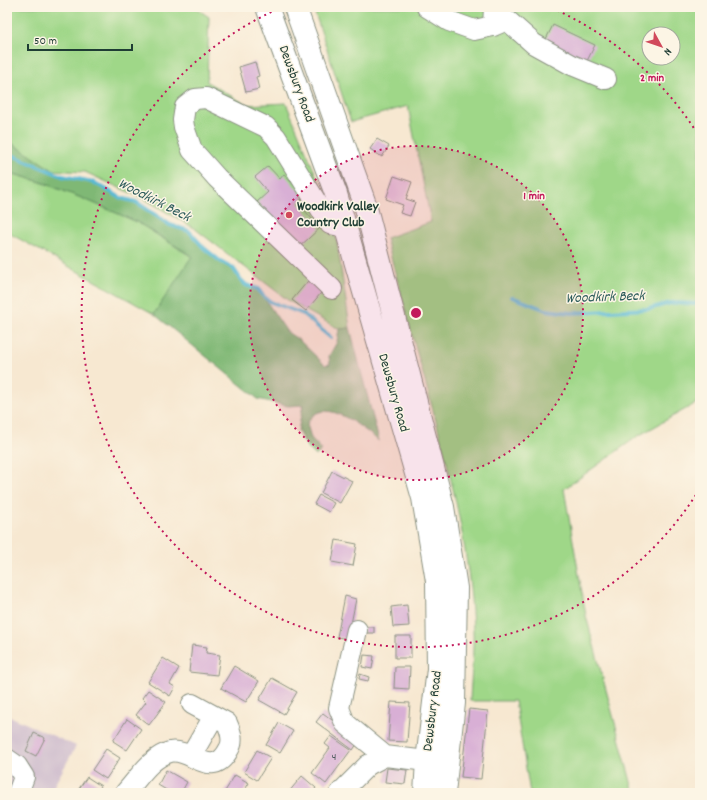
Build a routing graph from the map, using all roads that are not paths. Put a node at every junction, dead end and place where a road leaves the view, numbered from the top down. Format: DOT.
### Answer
graph roads {
  1 [pos="267,7"];
  2 [pos="295,7"];
  3 [pos="427,7"];
  4 [pos="494,17"];
  5 [pos="606,79"];
  6 [pos="346,226"];
  7 [pos="332,289"];
  8 [pos="357,630"];
  9 [pos="192,704"];
  10 [pos="214,716"];
  11 [pos="191,756"];
  12 [pos="385,756"];
  13 [pos="7,759"];
  14 [pos="427,761"];
  15 [pos="18,793"];
  16 [pos="126,793"];
  17 [pos="340,793"];
  18 [pos="425,793"];
  19 [pos="444,793"];
  1 -- 6 [label="main road, Dewsbury Road"];
  2 -- 19 [label="main road, Dewsbury Road"];
  3 -- 4 [label="street"];
  4 -- 5 [label="street"];
  6 -- 7 [label="street"];
  6 -- 14 [label="main road, Dewsbury Road"];
  8 -- 12 [label="street"];
  9 -- 10 [label="street"];
  10 -- 11 [label="street"];
  10 -- 11 [label="street"];
  11 -- 16 [label="street"];
  12 -- 14 [label="street"];
  12 -- 17 [label="street"];
  13 -- 15 [label="street"];
  14 -- 18 [label="main road, Dewsbury Road"];
}
